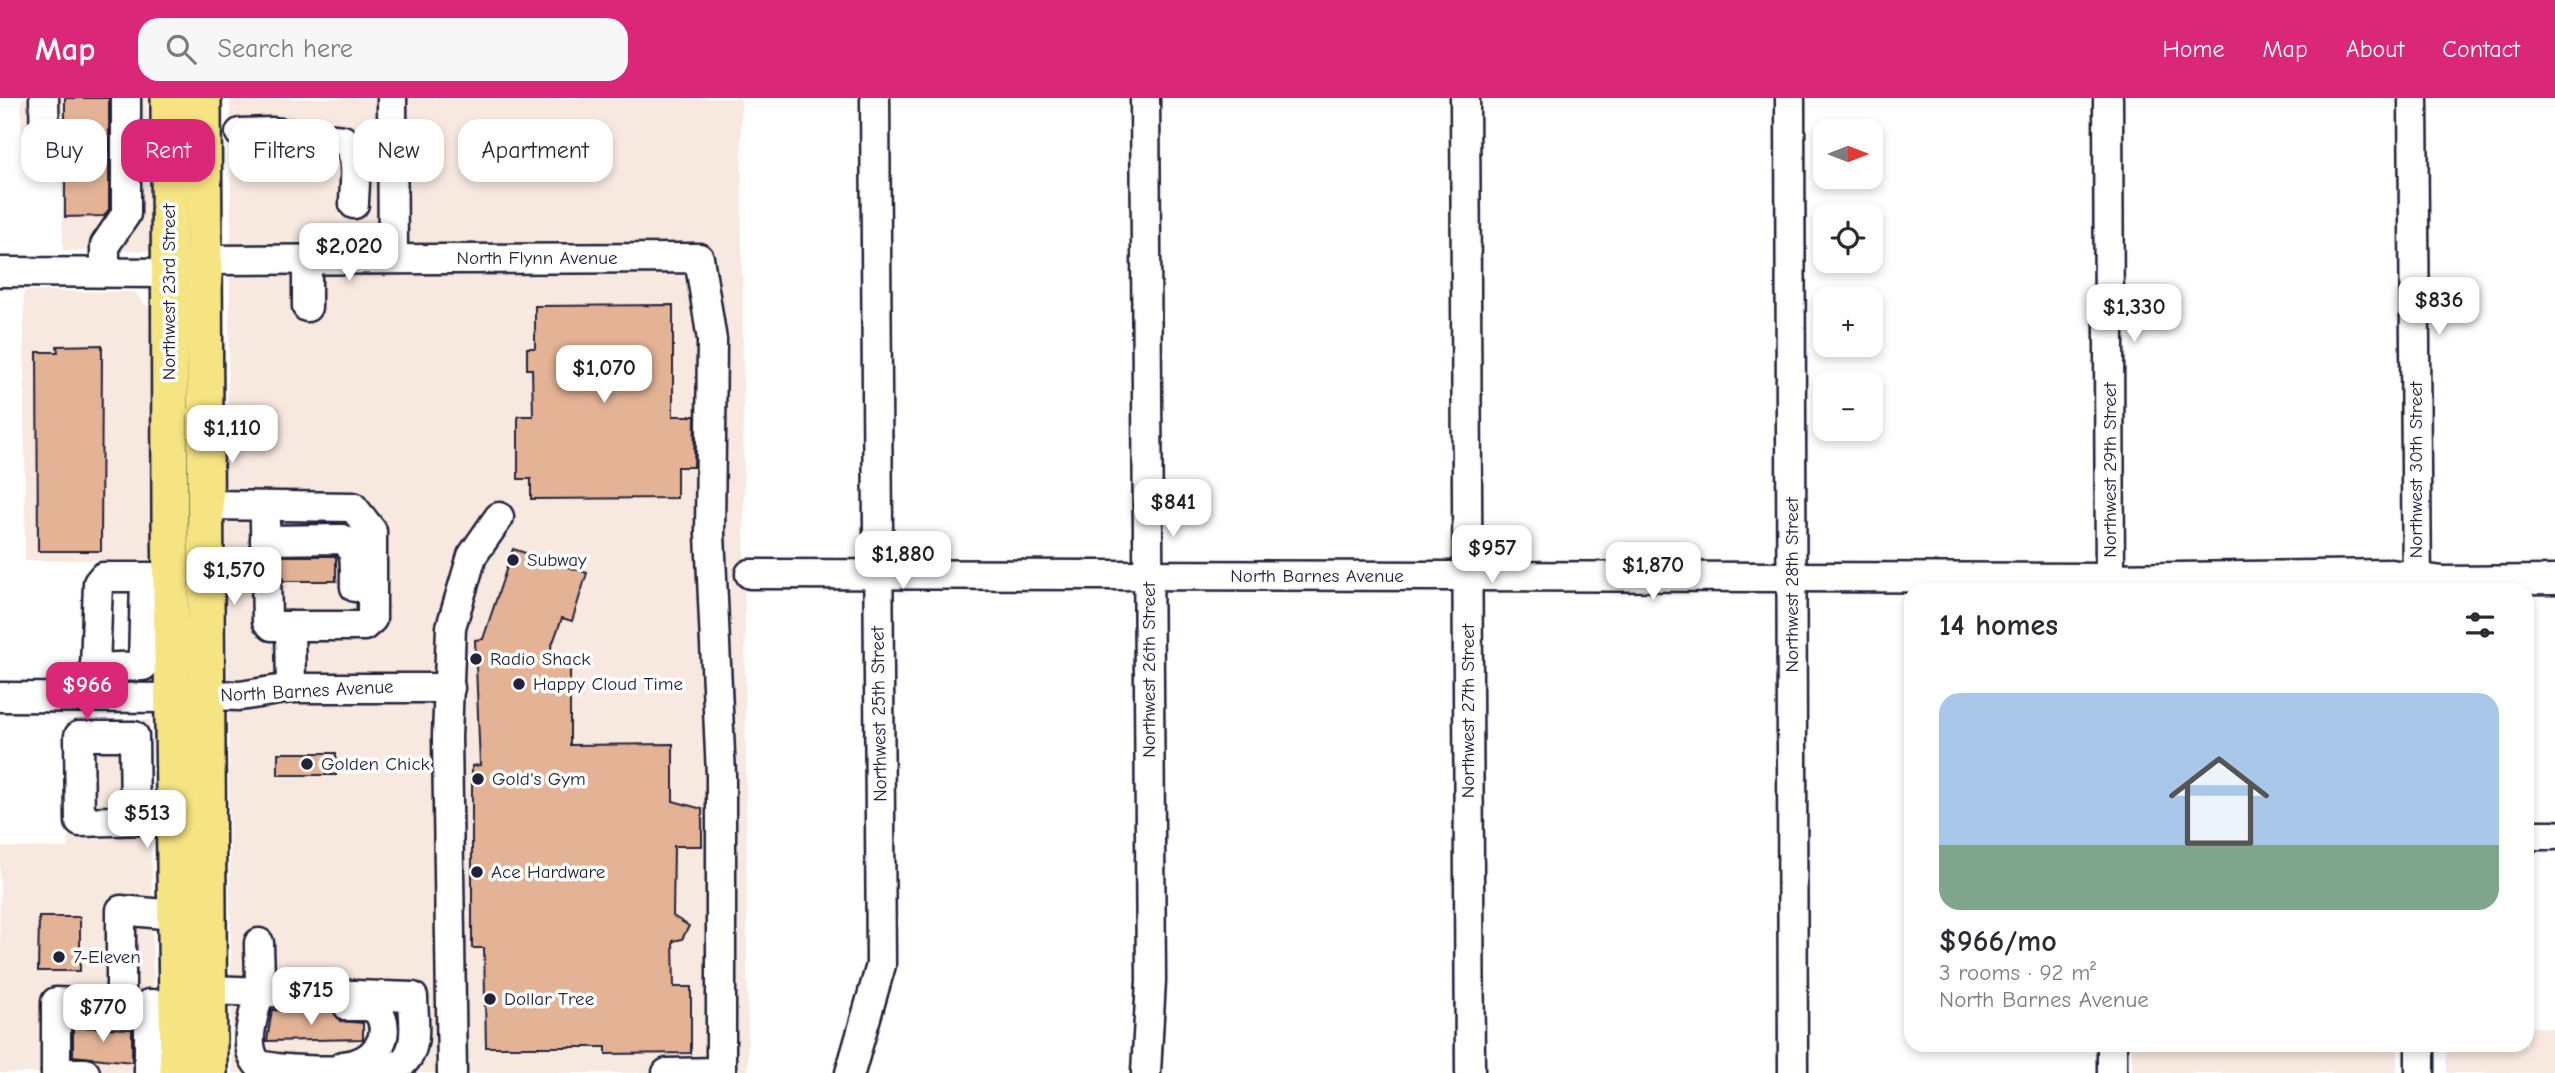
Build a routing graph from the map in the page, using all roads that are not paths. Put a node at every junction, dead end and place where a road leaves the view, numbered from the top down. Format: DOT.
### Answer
graph roads {
  1 [pos="44,98"];
  2 [pos="126,98"];
  3 [pos="203,98"];
  4 [pos="392,98"];
  5 [pos="875,98"];
  6 [pos="1145,98"];
  7 [pos="1465,98"];
  8 [pos="1790,98"];
  9 [pos="2108,98"];
  10 [pos="2413,98"];
  11 [pos="169,112"];
  12 [pos="44,119"];
  13 [pos="126,119"];
  14 [pos="148,119"];
  15 [pos="339,140"];
  16 [pos="126,182"];
  17 [pos="354,204"];
  18 [pos="126,214"];
  19 [pos="169,214"];
  20 [pos="393,257"];
  21 [pos="307,259"];
  22 [pos="202,260"];
  23 [pos="0,272"];
  24 [pos="105,272"];
  25 [pos="169,273"];
  26 [pos="307,307"];
  27 [pos="169,412"];
  28 [pos="204,412"];
  29 [pos="265,505"];
  30 [pos="205,512"];
  31 [pos="499,517"];
  32 [pos="170,519"];
  33 [pos="265,540"];
  34 [pos="750,574"];
  35 [pos="878,575"];
  36 [pos="1148,575"];
  37 [pos="1468,576"];
  38 [pos="158,578"];
  39 [pos="1792,578"];
  40 [pos="2555,580"];
  41 [pos="2057,583"];
  42 [pos="2110,583"];
  43 [pos="2138,583"];
  44 [pos="2417,583"];
  45 [pos="290,626"];
  46 [pos="346,626"];
  47 [pos="94,668"];
  48 [pos="291,688"];
  49 [pos="450,688"];
  50 [pos="0,697"];
  51 [pos="86,697"];
  52 [pos="190,697"];
  53 [pos="79,736"];
  54 [pos="175,819"];
  55 [pos="135,820"];
  56 [pos="2534,835"];
  57 [pos="2555,835"];
  58 [pos="192,917"];
  59 [pos="260,943"];
  60 [pos="209,990"];
  61 [pos="258,994"];
  62 [pos="413,997"];
  63 [pos="450,997"];
  64 [pos="149,1005"];
  65 [pos="2112,1052"];
  66 [pos="2420,1052"];
  67 [pos="362,1070"];
  68 [pos="279,1072"];
  69 [pos="56,1073"];
  70 [pos="85,1073"];
  71 [pos="149,1073"];
  72 [pos="178,1073"];
  73 [pos="209,1073"];
  74 [pos="452,1073"];
  75 [pos="667,1073"];
  76 [pos="721,1073"];
  77 [pos="850,1073"];
  78 [pos="1146,1073"];
  79 [pos="1470,1073"];
  80 [pos="1793,1073"];
  81 [pos="2112,1073"];
  82 [pos="2420,1073"];
  1 -- 12 [label="street"];
  2 -- 13 [label="street"];
  3 -- 22 [label="main road, Northwest 23rd Street"];
  4 -- 20 [label="street"];
  5 -- 35 [label="street, Northwest 25th Street"];
  6 -- 36 [label="street, Northwest 26th Street"];
  7 -- 37 [label="street, Northwest 27th Street"];
  8 -- 39 [label="street, Northwest 28th Street"];
  9 -- 42 [label="street, Northwest 29th Street"];
  10 -- 44 [label="street, Northwest 30th Street"];
  11 -- 14 [label="street"];
  11 -- 19 [label="main road, Northwest 23rd Street"];
  15 -- 17 [label="street"];
  16 -- 18 [label="street"];
  18 -- 19 [label="street"];
  18 -- 24 [label="street"];
  19 -- 25 [label="main road, Northwest 23rd Street"];
  20 -- 21 [label="street, North Flynn Avenue"];
  20 -- 76 [label="street, North Flynn Avenue"];
  21 -- 22 [label="street, North Flynn Avenue"];
  21 -- 26 [label="street"];
  22 -- 25 [label="street, North Flynn Avenue"];
  22 -- 28 [label="main road, Northwest 23rd Street"];
  23 -- 24 [label="street, North Flynn Avenue"];
  24 -- 25 [label="street, North Flynn Avenue"];
  25 -- 27 [label="main road, Northwest 23rd Street"];
  27 -- 28 [label="main road"];
  27 -- 32 [label="main road, Northwest 23rd Street"];
  28 -- 30 [label="main road, Northwest 23rd Street"];
  29 -- 30 [label="street"];
  29 -- 33 [label="street"];
  29 -- 46 [label="street"];
  30 -- 32 [label="main road"];
  30 -- 52 [label="main road, Northwest 23rd Street"];
  31 -- 49 [label="street"];
  32 -- 38 [label="main road, Northwest 23rd Street"];
  33 -- 45 [label="street"];
  33 -- 46 [label="street"];
  34 -- 35 [label="street, North Barnes Avenue"];
  35 -- 36 [label="street, North Barnes Avenue"];
  35 -- 77 [label="street, Northwest 25th Street"];
  36 -- 37 [label="street, North Barnes Avenue"];
  36 -- 78 [label="street, Northwest 26th Street"];
  37 -- 39 [label="street, North Barnes Avenue"];
  37 -- 79 [label="street, Northwest 27th Street"];
  38 -- 47 [label="street"];
  38 -- 47 [label="street"];
  38 -- 52 [label="main road, Northwest 23rd Street"];
  39 -- 41 [label="street, North Barnes Avenue"];
  39 -- 80 [label="street, Northwest 28th Street"];
  40 -- 44 [label="street, North Barnes Avenue"];
  43 -- 44 [label="street, North Barnes Avenue"];
  45 -- 46 [label="street"];
  45 -- 48 [label="street"];
  47 -- 51 [label="street"];
  48 -- 49 [label="street, North Barnes Avenue"];
  48 -- 52 [label="street, North Barnes Avenue"];
  49 -- 63 [label="street"];
  50 -- 51 [label="street, North Barnes Avenue"];
  51 -- 52 [label="street, North Barnes Avenue"];
  51 -- 53 [label="street"];
  52 -- 54 [label="main road, Northwest 23rd Street"];
  52 -- 58 [label="main road, Northwest 23rd Street"];
  53 -- 55 [label="street"];
  53 -- 55 [label="street"];
  54 -- 55 [label="street"];
  54 -- 58 [label="main road, Northwest 23rd Street"];
  56 -- 57 [label="street"];
  58 -- 60 [label="main road, Northwest 23rd Street"];
  58 -- 64 [label="main road, Northwest 23rd Street"];
  58 -- 64 [label="street"];
  59 -- 61 [label="street"];
  60 -- 61 [label="street"];
  60 -- 73 [label="main road, Northwest 23rd Street"];
  61 -- 62 [label="street"];
  61 -- 67 [label="street"];
  61 -- 68 [label="street"];
  62 -- 63 [label="street"];
  62 -- 67 [label="street"];
  63 -- 74 [label="street"];
  64 -- 69 [label="street"];
  64 -- 71 [label="street"];
  64 -- 72 [label="main road, Northwest 23rd Street"];
  65 -- 81 [label="street"];
  66 -- 82 [label="street"];
  67 -- 68 [label="street"];
  69 -- 70 [label="street"];
  75 -- 76 [label="street"];
}
